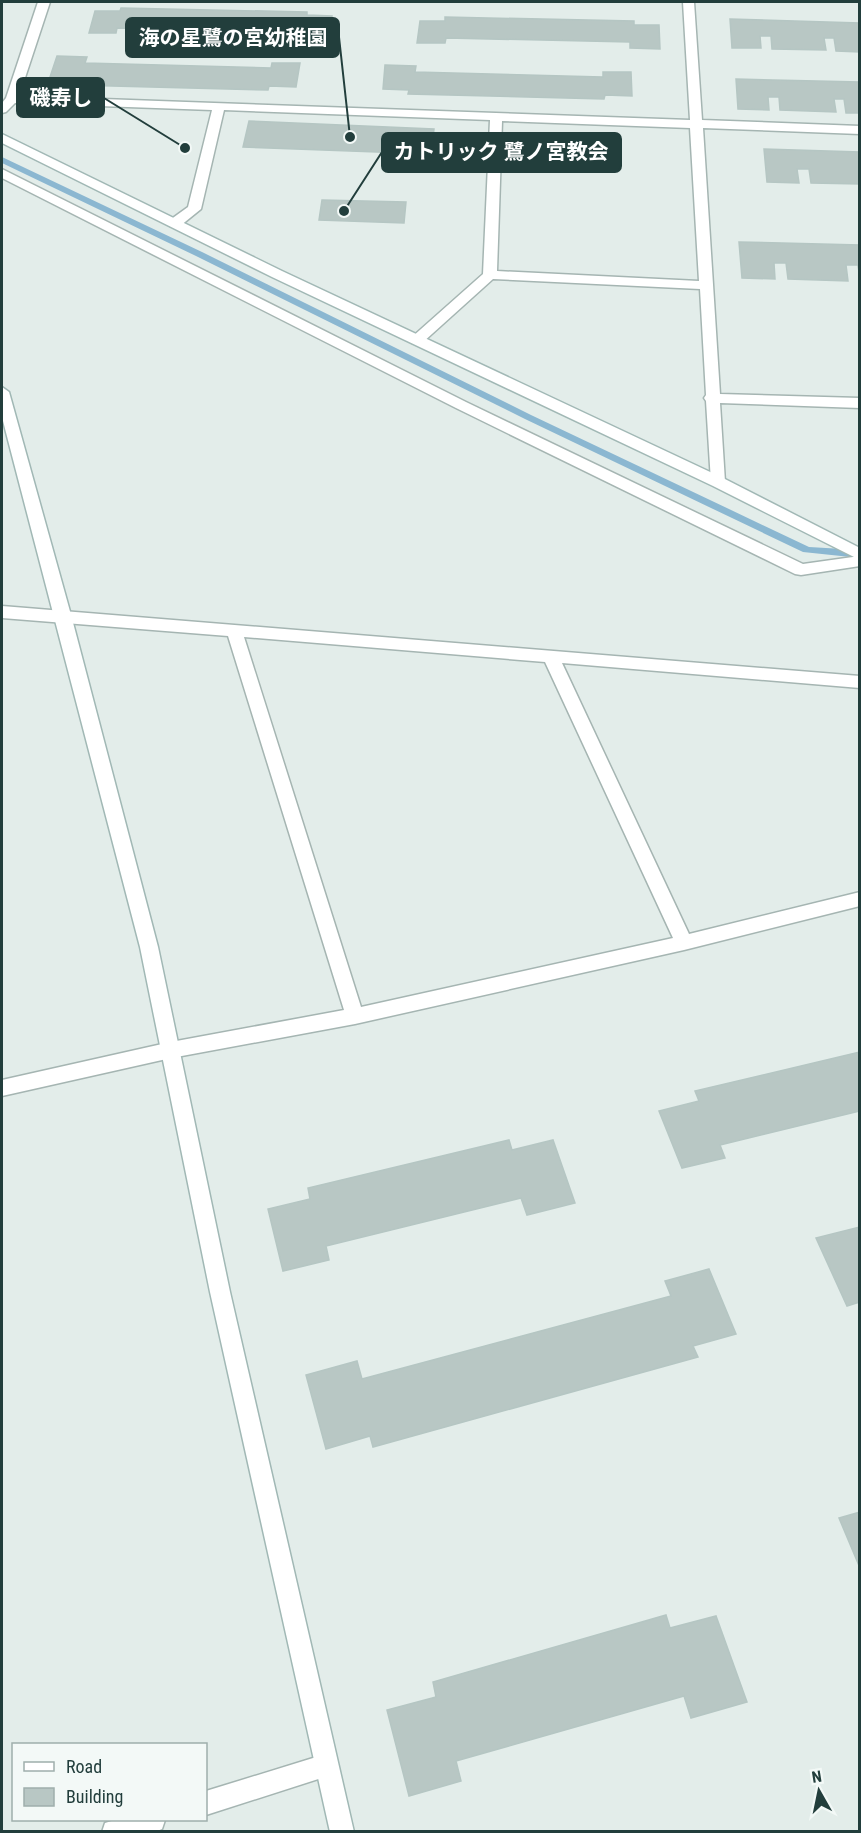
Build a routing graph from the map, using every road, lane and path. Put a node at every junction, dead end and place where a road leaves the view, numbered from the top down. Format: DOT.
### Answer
graph roads {
  1 [pos="44,2"];
  2 [pos="689,2"];
  3 [pos="12,99"];
  4 [pos="219,106"];
  5 [pos="2,109"];
  6 [pos="496,116"];
  7 [pos="698,124"];
  8 [pos="860,130"];
  9 [pos="2,138"];
  10 [pos="2,173"];
  11 [pos="175,223"];
  12 [pos="490,275"];
  13 [pos="705,285"];
  14 [pos="417,340"];
  15 [pos="2,392"];
  16 [pos="711,398"];
  17 [pos="860,403"];
  18 [pos="718,482"];
  19 [pos="860,555"];
  20 [pos="860,561"];
  21 [pos="2,612"];
  22 [pos="63,615"];
  23 [pos="234,630"];
  24 [pos="550,656"];
  25 [pos="860,682"];
  26 [pos="860,899"];
  27 [pos="684,943"];
  28 [pos="355,1016"];
  29 [pos="171,1050"];
  30 [pos="2,1088"];
  31 [pos="326,1766"];
  32 [pos="207,1803"];
  33 [pos="150,1821"];
  34 [pos="114,1832"];
  35 [pos="342,1832"];
  1 -- 3 [label="street"];
  2 -- 7 [label="street"];
  3 -- 4 [label="street"];
  3 -- 5 [label="street"];
  4 -- 6 [label="street"];
  4 -- 11 [label="street"];
  6 -- 7 [label="street"];
  6 -- 12 [label="street"];
  7 -- 8 [label="street"];
  7 -- 13 [label="street"];
  9 -- 11 [label="street"];
  10 -- 20 [label="street"];
  11 -- 14 [label="street"];
  12 -- 13 [label="street"];
  12 -- 14 [label="street"];
  13 -- 16 [label="street"];
  14 -- 18 [label="street"];
  15 -- 22 [label="street"];
  16 -- 17 [label="street"];
  16 -- 18 [label="street"];
  18 -- 19 [label="street"];
  21 -- 22 [label="street"];
  22 -- 23 [label="street"];
  22 -- 29 [label="street"];
  23 -- 24 [label="street"];
  23 -- 28 [label="street"];
  24 -- 25 [label="street"];
  24 -- 27 [label="street"];
  26 -- 27 [label="street"];
  27 -- 28 [label="street"];
  28 -- 29 [label="street"];
  29 -- 30 [label="street"];
  29 -- 31 [label="street"];
  31 -- 32 [label="street"];
  31 -- 35 [label="street"];
  33 -- 34 [label="street"];
}
